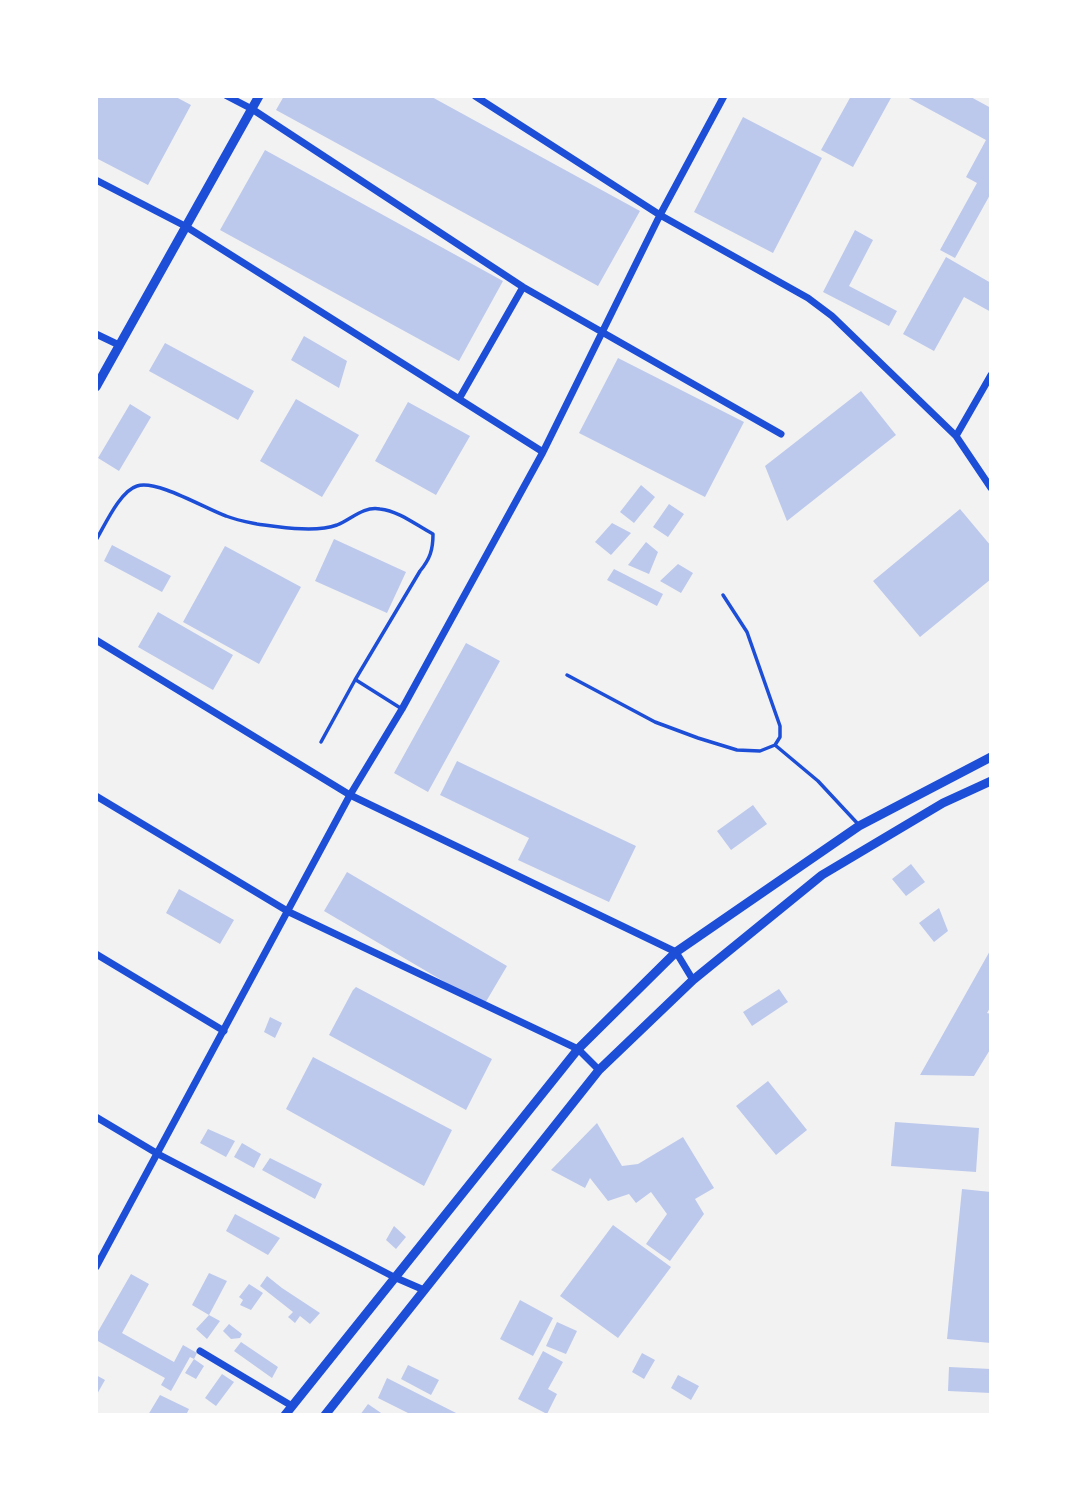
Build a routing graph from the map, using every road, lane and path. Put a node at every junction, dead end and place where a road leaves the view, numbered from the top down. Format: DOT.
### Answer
graph roads {
  1 [pos="228,96"];
  2 [pos="259,96"];
  3 [pos="475,96"];
  4 [pos="724,96"];
  5 [pos="252,109"];
  6 [pos="96,180"];
  7 [pos="660,215"];
  8 [pos="185,226"];
  9 [pos="523,287"];
  10 [pos="603,331"];
  11 [pos="96,334"];
  12 [pos="120,345"];
  13 [pos="991,375"];
  14 [pos="96,387"];
  15 [pos="459,399"];
  16 [pos="781,434"];
  17 [pos="956,436"];
  18 [pos="542,452"];
  19 [pos="991,488"];
  20 [pos="96,540"];
  21 [pos="723,595"];
  22 [pos="96,640"];
  23 [pos="567,675"];
  24 [pos="355,680"];
  25 [pos="402,709"];
  26 [pos="321,742"];
  27 [pos="775,745"];
  28 [pos="991,757"];
  29 [pos="991,781"];
  30 [pos="935,786"];
  31 [pos="351,795"];
  32 [pos="96,796"];
  33 [pos="943,803"];
  34 [pos="859,826"];
  35 [pos="289,912"];
  36 [pos="676,952"];
  37 [pos="96,954"];
  38 [pos="693,979"];
  39 [pos="223,1031"];
  40 [pos="578,1049"];
  41 [pos="599,1070"];
  42 [pos="96,1117"];
  43 [pos="158,1154"];
  44 [pos="96,1267"];
  45 [pos="394,1277"];
  46 [pos="424,1290"];
  47 [pos="200,1351"];
  48 [pos="292,1406"];
  49 [pos="285,1415"];
  50 [pos="325,1415"];
  1 -- 5 [label="street"];
  2 -- 5 [label="street"];
  3 -- 7 [label="street"];
  4 -- 7 [label="street"];
  5 -- 8 [label="street"];
  5 -- 9 [label="street"];
  6 -- 8 [label="street"];
  7 -- 10 [label="street"];
  7 -- 17 [label="street"];
  8 -- 12 [label="street"];
  8 -- 15 [label="street"];
  9 -- 10 [label="street"];
  9 -- 15 [label="street"];
  10 -- 16 [label="street"];
  10 -- 18 [label="street"];
  11 -- 12 [label="street"];
  12 -- 14 [label="street"];
  13 -- 17 [label="street"];
  15 -- 18 [label="street"];
  17 -- 19 [label="street"];
  18 -- 25 [label="street"];
  20 -- 24 [label="lane"];
  21 -- 27 [label="lane"];
  22 -- 31 [label="street"];
  23 -- 27 [label="lane"];
  24 -- 25 [label="lane"];
  24 -- 26 [label="lane"];
  25 -- 31 [label="street"];
  27 -- 34 [label="lane"];
  28 -- 30 [label="street"];
  29 -- 33 [label="street"];
  30 -- 33 [label="street"];
  30 -- 34 [label="street"];
  31 -- 35 [label="street"];
  31 -- 36 [label="street"];
  32 -- 35 [label="street"];
  33 -- 38 [label="street"];
  34 -- 36 [label="street"];
  35 -- 39 [label="street"];
  35 -- 40 [label="street"];
  36 -- 38 [label="street"];
  36 -- 40 [label="street"];
  37 -- 39 [label="street"];
  38 -- 41 [label="street"];
  39 -- 43 [label="street"];
  40 -- 41 [label="street"];
  40 -- 45 [label="street"];
  41 -- 46 [label="street"];
  42 -- 43 [label="street"];
  43 -- 44 [label="street"];
  43 -- 45 [label="street"];
  45 -- 46 [label="street"];
  45 -- 48 [label="street"];
  46 -- 50 [label="street"];
  47 -- 48 [label="street"];
  48 -- 49 [label="street"];
}
